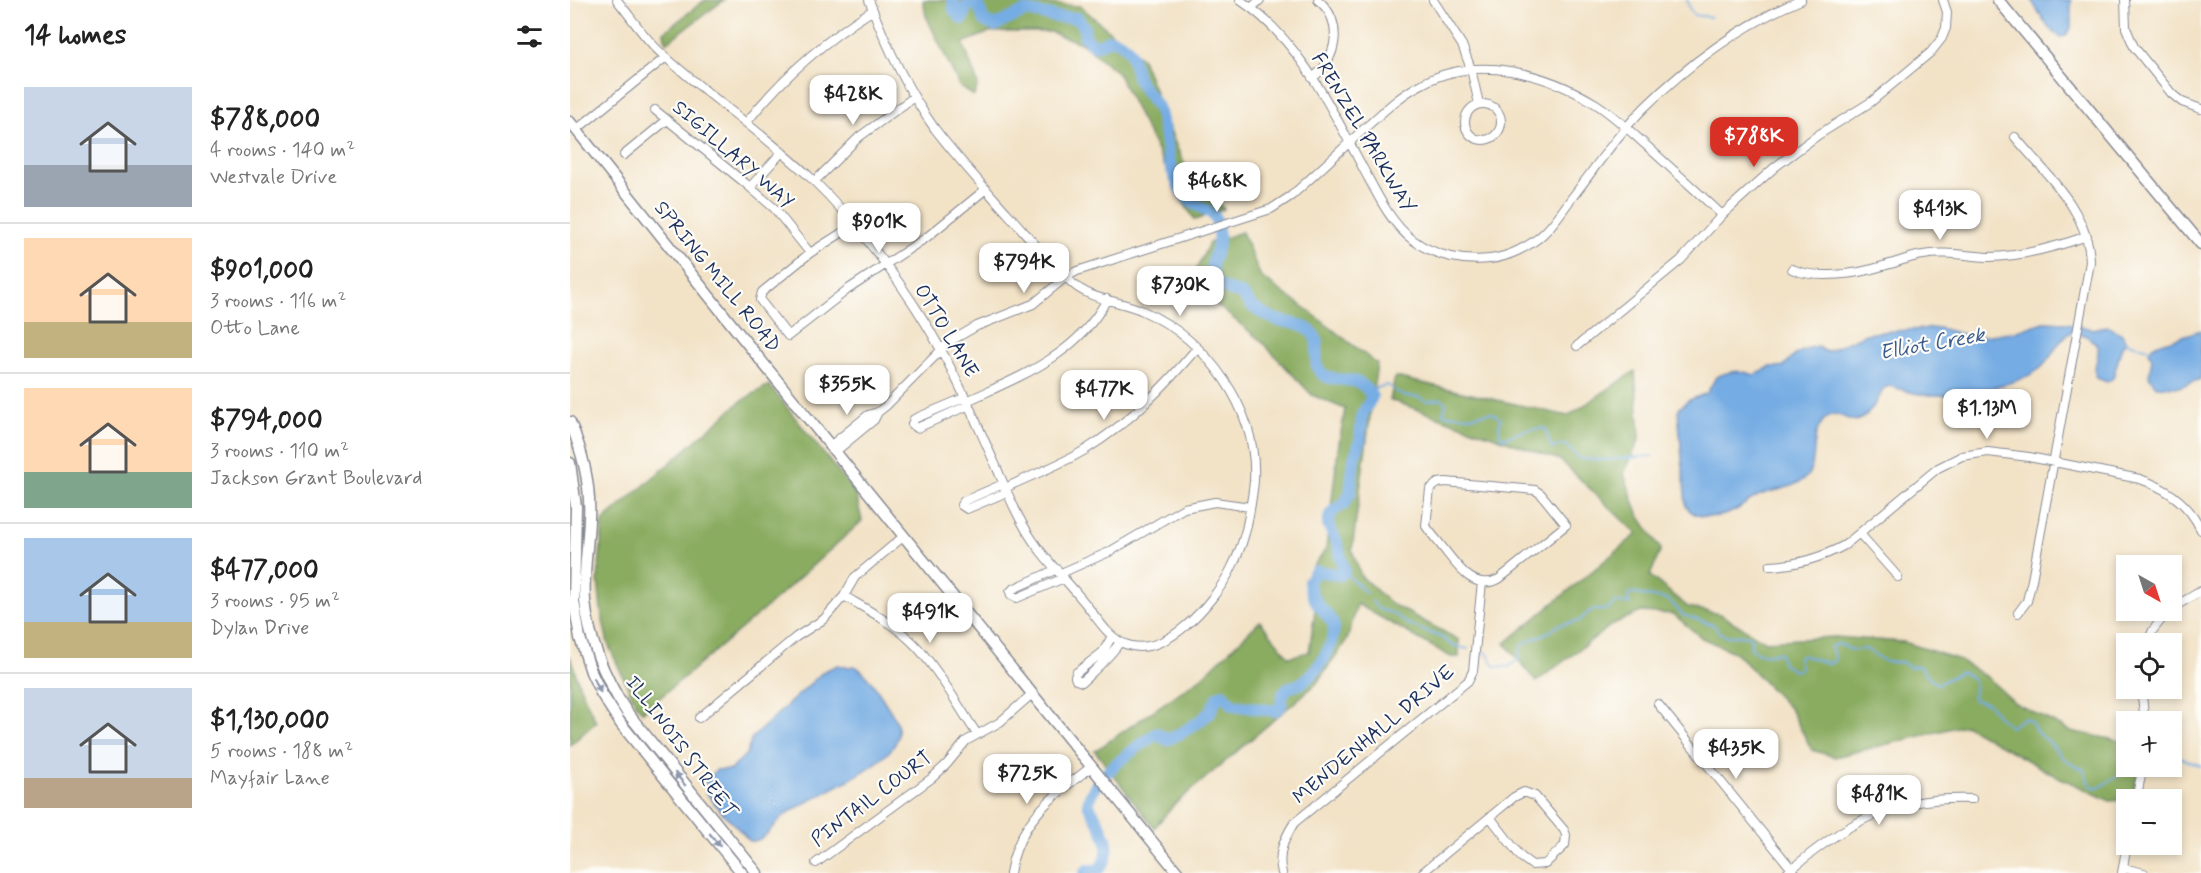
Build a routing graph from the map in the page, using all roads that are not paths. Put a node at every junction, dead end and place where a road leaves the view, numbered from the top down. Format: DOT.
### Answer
graph roads {
  1 [pos="617,0"];
  2 [pos="869,0"];
  3 [pos="1240,0"];
  4 [pos="1260,0"];
  5 [pos="1318,0"];
  6 [pos="1433,0"];
  7 [pos="1801,0"];
  8 [pos="1943,0"];
  9 [pos="1998,0"];
  10 [pos="2126,0"];
  11 [pos="1791,2"];
  12 [pos="1251,8"];
  13 [pos="873,10"];
  14 [pos="666,57"];
  15 [pos="1471,69"];
  16 [pos="1312,78"];
  17 [pos="914,97"];
  18 [pos="1479,104"];
  19 [pos="2201,109"];
  20 [pos="656,110"];
  21 [pos="667,120"];
  22 [pos="747,122"];
  23 [pos="573,126"];
  24 [pos="1626,128"];
  25 [pos="2015,136"];
  26 [pos="1349,142"];
  27 [pos="782,152"];
  28 [pos="624,155"];
  29 [pos="814,181"];
  30 [pos="750,187"];
  31 [pos="986,189"];
  32 [pos="1722,215"];
  33 [pos="854,225"];
  34 [pos="2087,236"];
  35 [pos="2201,244"];
  36 [pos="810,253"];
  37 [pos="886,265"];
  38 [pos="1792,269"];
  39 [pos="1066,277"];
  40 [pos="1107,299"];
  41 [pos="1577,346"];
  42 [pos="1197,348"];
  43 [pos="941,350"];
  44 [pos="967,401"];
  45 [pos="570,422"];
  46 [pos="833,449"];
  47 [pos="570,463"];
  48 [pos="2054,463"];
  49 [pos="1005,488"];
  50 [pos="1250,507"];
  51 [pos="2201,530"];
  52 [pos="1860,534"];
  53 [pos="904,536"];
  54 [pos="1770,566"];
  55 [pos="1061,573"];
  56 [pos="1898,577"];
  57 [pos="1482,582"];
  58 [pos="2201,591"];
  59 [pos="843,597"];
  60 [pos="2182,602"];
  61 [pos="2018,613"];
  62 [pos="1112,636"];
  63 [pos="1120,642"];
  64 [pos="1032,694"];
  65 [pos="1658,704"];
  66 [pos="699,717"];
  67 [pos="977,734"];
  68 [pos="1094,771"];
  69 [pos="1972,799"];
  70 [pos="1490,817"];
  71 [pos="2125,855"];
  72 [pos="816,863"];
  73 [pos="2122,871"];
  74 [pos="1791,872"];
  75 [pos="742,873"];
  76 [pos="757,873"];
  77 [pos="1010,873"];
  78 [pos="1178,873"];
  79 [pos="1282,873"];
  80 [pos="1422,873"];
  81 [pos="2144,873"];
  1 -- 14 [label="street, OTTO LANE"];
  2 -- 13 [label="street"];
  3 -- 12 [label="street, FRENZEL PARKWAY"];
  4 -- 12 [label="street"];
  5 -- 16 [label="street"];
  6 -- 15 [label="street"];
  7 -- 11 [label="street, FRENZEL PARKWAY"];
  8 -- 32 [label="street"];
  9 -- 35 [label="street"];
  10 -- 19 [label="street"];
  11 -- 24 [label="street, FRENZEL PARKWAY"];
  12 -- 16 [label="street, FRENZEL PARKWAY"];
  13 -- 17 [label="street"];
  13 -- 22 [label="street"];
  14 -- 22 [label="street, OTTO LANE"];
  14 -- 23 [label="street"];
  15 -- 18 [label="street"];
  15 -- 24 [label="street"];
  15 -- 26 [label="street"];
  16 -- 26 [label="street, FRENZEL PARKWAY"];
  17 -- 29 [label="street"];
  17 -- 31 [label="street"];
  18 -- 18 [label="street"];
  20 -- 21 [label="street, SIGILLARY WAY"];
  21 -- 28 [label="street"];
  21 -- 30 [label="street, SIGILLARY WAY"];
  22 -- 27 [label="street, OTTO LANE"];
  23 -- 46 [label="street, SPRING MILL ROAD"];
  24 -- 26 [label="street, FRENZEL PARKWAY"];
  24 -- 32 [label="street"];
  25 -- 34 [label="street"];
  26 -- 39 [label="street"];
  27 -- 29 [label="street, OTTO LANE"];
  27 -- 30 [label="street"];
  29 -- 33 [label="street, OTTO LANE"];
  30 -- 36 [label="street, SIGILLARY WAY"];
  31 -- 37 [label="street"];
  31 -- 39 [label="street"];
  32 -- 41 [label="street"];
  33 -- 36 [label="street"];
  33 -- 37 [label="street, OTTO LANE"];
  34 -- 38 [label="street"];
  34 -- 48 [label="street"];
  36 -- 37 [label="street"];
  37 -- 43 [label="street, OTTO LANE"];
  39 -- 40 [label="street"];
  39 -- 43 [label="street"];
  40 -- 42 [label="street"];
  40 -- 44 [label="street"];
  42 -- 49 [label="street"];
  42 -- 50 [label="street"];
  43 -- 44 [label="street, OTTO LANE"];
  43 -- 46 [label="street"];
  44 -- 44 [label="street"];
  44 -- 49 [label="street, OTTO LANE"];
  76 -- 45 [label="street, ILLINOIS STREET, one-way"];
  46 -- 53 [label="street, SPRING MILL ROAD"];
  47 -- 75 [label="street, ILLINOIS STREET, one-way"];
  48 -- 51 [label="street"];
  48 -- 52 [label="street"];
  48 -- 61 [label="street"];
  49 -- 49 [label="street"];
  49 -- 55 [label="street, OTTO LANE"];
  50 -- 55 [label="street"];
  50 -- 63 [label="street"];
  52 -- 54 [label="street"];
  52 -- 56 [label="street"];
  53 -- 59 [label="street"];
  53 -- 64 [label="street, SPRING MILL ROAD"];
  55 -- 55 [label="street"];
  55 -- 62 [label="street, OTTO LANE"];
  57 -- 57 [label="street"];
  57 -- 79 [label="street, MENDENHALL DRIVE"];
  58 -- 60 [label="street"];
  59 -- 66 [label="street"];
  59 -- 67 [label="street"];
  62 -- 63 [label="street, OTTO LANE"];
  62 -- 63 [label="street"];
  64 -- 67 [label="street, PINTAIL COURT"];
  64 -- 68 [label="street, SPRING MILL ROAD"];
  65 -- 74 [label="street"];
  67 -- 72 [label="street, PINTAIL COURT"];
  68 -- 77 [label="street"];
  68 -- 78 [label="street, SPRING MILL ROAD"];
  69 -- 74 [label="street"];
  70 -- 70 [label="street"];
  70 -- 80 [label="street"];
  71 -- 73 [label="street"];
  73 -- 81 [label="street"];
}
